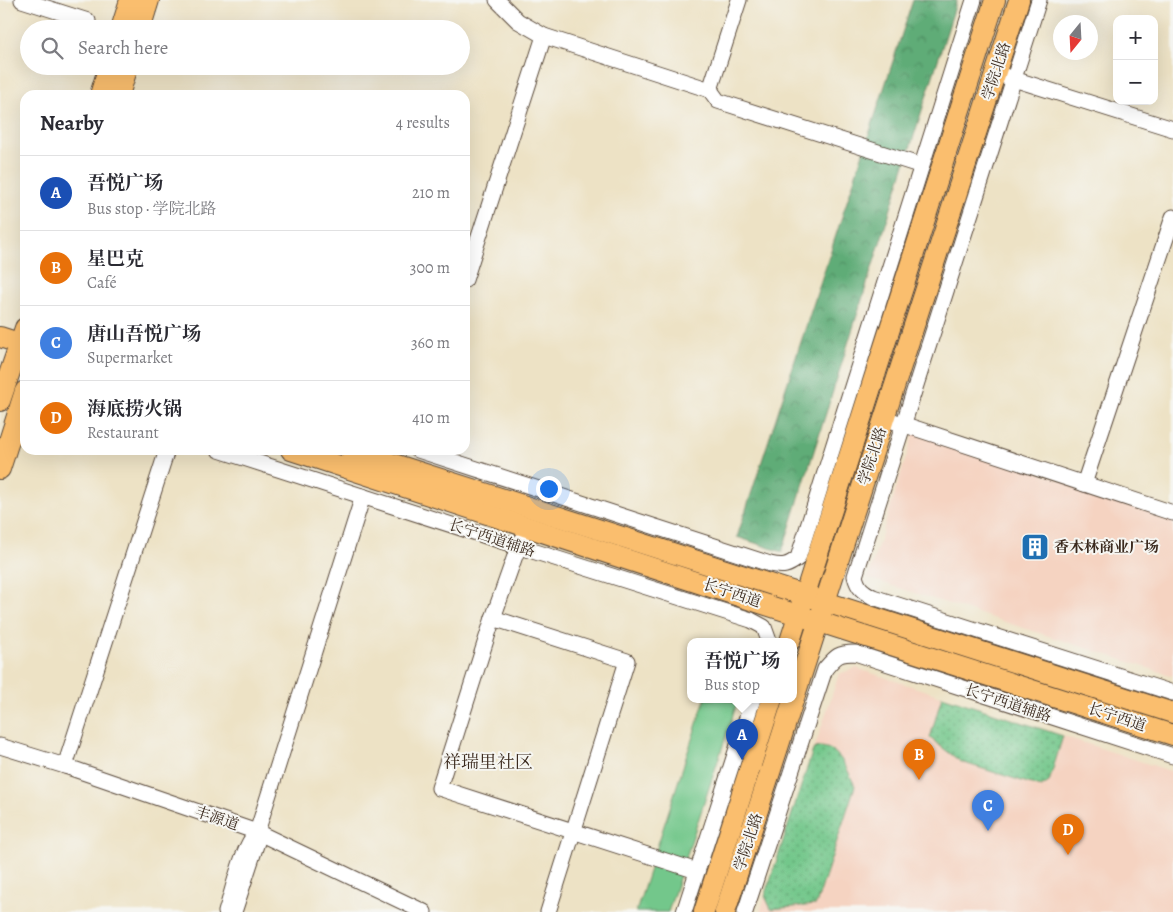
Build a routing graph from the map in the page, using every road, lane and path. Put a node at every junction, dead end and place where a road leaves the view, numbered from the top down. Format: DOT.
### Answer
graph roads {
  1 [pos="22,0"];
  2 [pos="130,0"];
  3 [pos="149,0"];
  4 [pos="497,0"];
  5 [pos="739,0"];
  6 [pos="974,0"];
  7 [pos="995,0"];
  8 [pos="1019,0"];
  9 [pos="1039,0"];
  10 [pos="85,20"];
  11 [pos="124,20"];
  12 [pos="143,20"];
  13 [pos="544,36"];
  14 [pos="964,63"];
  15 [pos="106,75"];
  16 [pos="125,75"];
  17 [pos="1004,76"];
  18 [pos="102,90"];
  19 [pos="121,90"];
  20 [pos="710,90"];
  21 [pos="1173,129"];
  22 [pos="922,166"];
  23 [pos="1173,217"];
  24 [pos="470,265"];
  25 [pos="0,327"];
  26 [pos="0,337"];
  27 [pos="16,351"];
  28 [pos="0,401"];
  29 [pos="20,407"];
  30 [pos="893,421"];
  31 [pos="165,455"];
  32 [pos="235,455"];
  33 [pos="307,455"];
  34 [pos="382,455"];
  35 [pos="434,455"];
  36 [pos="407,459"];
  37 [pos="0,469"];
  38 [pos="1084,484"];
  39 [pos="363,496"];
  40 [pos="1173,513"];
  41 [pos="527,526"];
  42 [pos="520,548"];
  43 [pos="804,596"];
  44 [pos="826,602"];
  45 [pos="798,615"];
  46 [pos="493,618"];
  47 [pos="820,622"];
  48 [pos="767,634"];
  49 [pos="791,638"];
  50 [pos="797,692"];
  51 [pos="1173,693"];
  52 [pos="752,703"];
  53 [pos="771,703"];
  54 [pos="793,703"];
  55 [pos="1173,713"];
  56 [pos="1173,735"];
  57 [pos="0,746"];
  58 [pos="1173,756"];
  59 [pos="64,766"];
  60 [pos="573,831"];
  61 [pos="257,832"];
  62 [pos="697,871"];
  63 [pos="226,912"];
  64 [pos="234,912"];
  65 [pos="424,912"];
  66 [pos="548,912"];
  67 [pos="684,912"];
  68 [pos="704,912"];
  69 [pos="725,912"];
  70 [pos="745,912"];
  1 -- 10 [label="street"];
  2 -- 11 [label="main road"];
  3 -- 12 [label="main road"];
  4 -- 13 [label="street"];
  5 -- 20 [label="street"];
  6 -- 14 [label="street"];
  7 -- 14 [label="main road, 学院北路"];
  8 -- 17 [label="main road, 学院北路"];
  9 -- 17 [label="street"];
  13 -- 20 [label="street"];
  13 -- 24 [label="street"];
  14 -- 17 [label="main road"];
  14 -- 22 [label="street"];
  14 -- 43 [label="main road, 学院北路"];
  15 -- 18 [label="main road"];
  16 -- 19 [label="main road"];
  17 -- 21 [label="street"];
  17 -- 30 [label="main road, 学院北路"];
  20 -- 22 [label="street"];
  22 -- 35 [label="street"];
  23 -- 38 [label="street"];
  25 -- 27 [label="street"];
  26 -- 27 [label="main road"];
  27 -- 28 [label="main road"];
  29 -- 37 [label="main road"];
  30 -- 38 [label="street"];
  30 -- 44 [label="main road, 学院北路"];
  30 -- 51 [label="street"];
  31 -- 59 [label="street"];
  32 -- 39 [label="street, 长宁西道辅路"];
  33 -- 41 [label="main road, 长宁西道"];
  34 -- 36 [label="main road, 长宁西道"];
  36 -- 43 [label="main road, 长宁西道"];
  38 -- 40 [label="street"];
  39 -- 42 [label="street, 长宁西道辅路"];
  39 -- 61 [label="street"];
  41 -- 42 [label="street"];
  41 -- 45 [label="main road, 长宁西道"];
  42 -- 46 [label="street"];
  42 -- 48 [label="street, 长宁西道辅路"];
  43 -- 44 [label="main road, 长宁西道"];
  43 -- 45 [label="main road, 学院北路"];
  44 -- 47 [label="main road, 学院北路"];
  44 -- 55 [label="main road, 长宁西道"];
  45 -- 47 [label="main road, 长宁西道"];
  45 -- 49 [label="main road, 学院北路"];
  46 -- 60 [label="street"];
  46 -- 60 [label="street"];
  47 -- 50 [label="main road, 学院北路"];
  47 -- 56 [label="main road, 长宁西道"];
  52 -- 62 [label="street"];
  53 -- 68 [label="main road, 学院北路"];
  54 -- 69 [label="main road, 学院北路"];
  57 -- 59 [label="street, 丰源道"];
  58 -- 70 [label="street, 长宁西道辅路"];
  59 -- 61 [label="street, 丰源道"];
  60 -- 62 [label="street"];
  60 -- 66 [label="street"];
  61 -- 63 [label="street"];
  61 -- 64 [label="street"];
  61 -- 65 [label="street, 丰源道"];
  62 -- 67 [label="street"];
}
